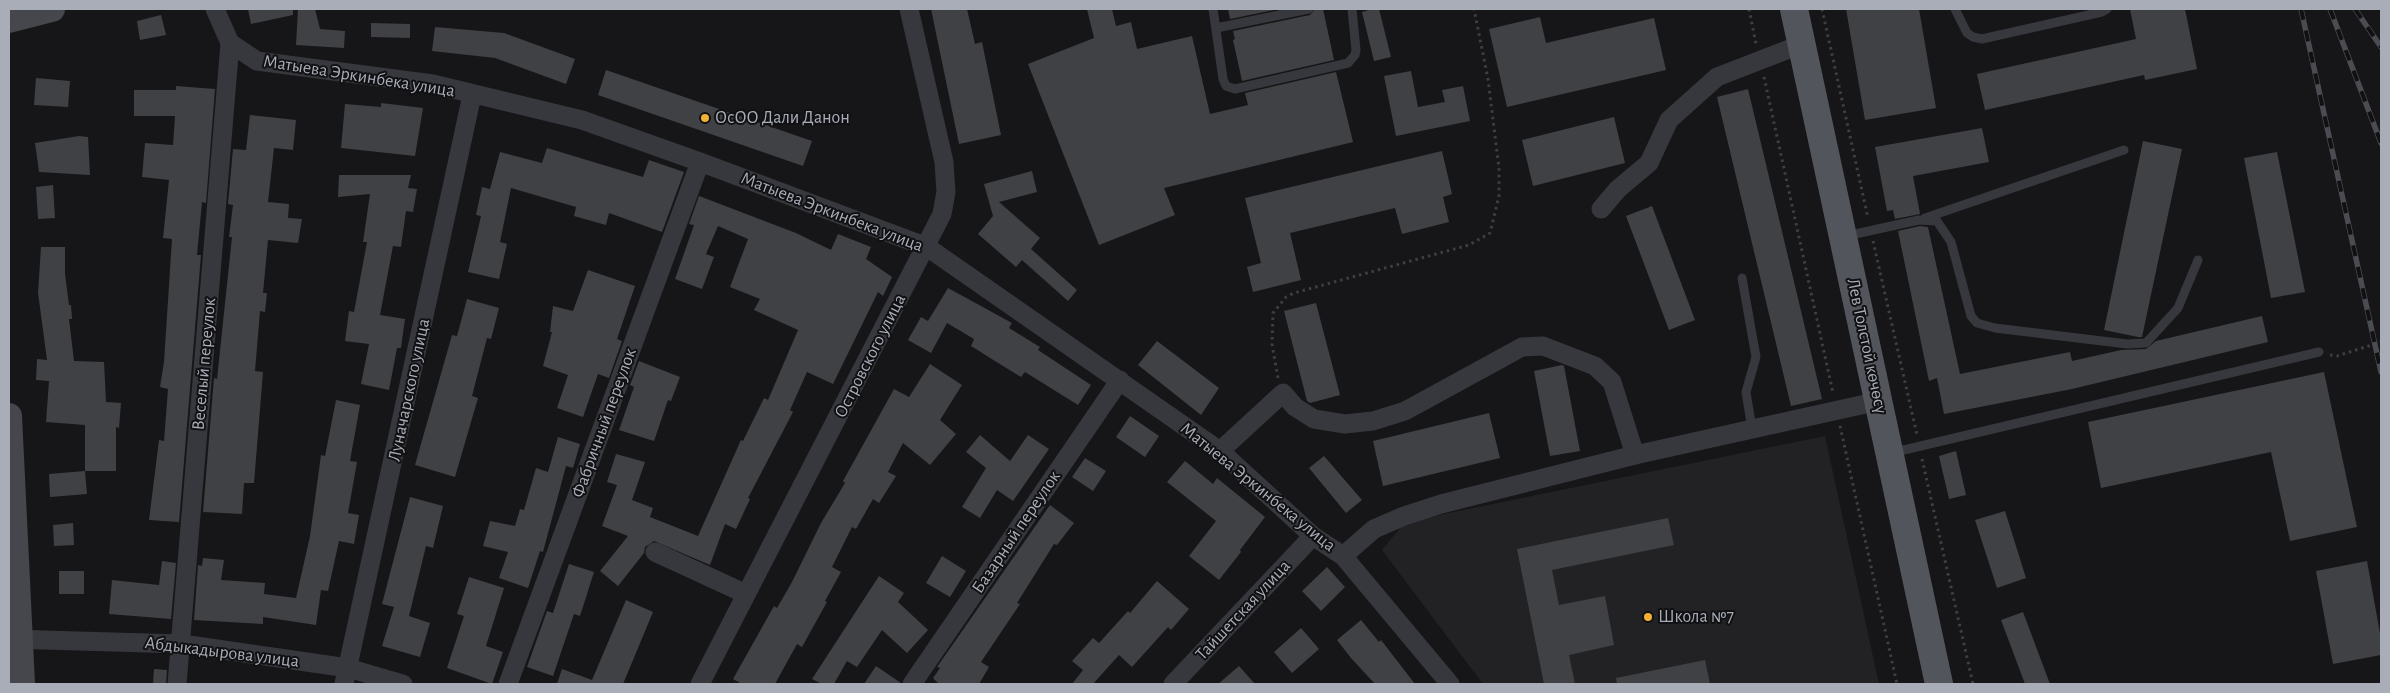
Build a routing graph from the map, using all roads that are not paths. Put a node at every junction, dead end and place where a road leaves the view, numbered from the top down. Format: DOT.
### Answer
graph roads {
  1 [pos="52,9"];
  2 [pos="215,9"];
  3 [pos="909,9"];
  4 [pos="1212,9"];
  5 [pos="1310,9"];
  6 [pos="1352,9"];
  7 [pos="1794,9"];
  8 [pos="1955,9"];
  9 [pos="2107,9"];
  10 [pos="9,20"];
  11 [pos="1216,28"];
  12 [pos="230,43"];
  13 [pos="1802,44"];
  14 [pos="472,95"];
  15 [pos="2124,150"];
  16 [pos="700,162"];
  17 [pos="1601,209"];
  18 [pos="1919,220"];
  19 [pos="1844,236"];
  20 [pos="926,247"];
  21 [pos="2198,260"];
  22 [pos="1742,278"];
  23 [pos="2319,352"];
  24 [pos="1120,380"];
  25 [pos="1879,401"];
  26 [pos="9,416"];
  27 [pos="1752,429"];
  28 [pos="1220,451"];
  29 [pos="1891,453"];
  30 [pos="1636,455"];
  31 [pos="1313,536"];
  32 [pos="655,552"];
  33 [pos="1343,556"];
  34 [pos="746,594"];
  35 [pos="14,638"];
  36 [pos="182,644"];
  37 [pos="346,676"];
  38 [pos="22,684"];
  39 [pos="178,684"];
  40 [pos="402,684"];
  41 [pos="508,684"];
  42 [pos="700,684"];
  43 [pos="912,684"];
  44 [pos="1173,684"];
  45 [pos="1450,684"];
  46 [pos="1940,684"];
  1 -- 10 [label="main road"];
  2 -- 12 [label="street"];
  3 -- 20 [label="street, Островского улица"];
  4 -- 11 [label="lane"];
  5 -- 11 [label="lane"];
  6 -- 11 [label="lane"];
  7 -- 13 [label="main road, Лев Толстой көчөсү"];
  8 -- 9 [label="lane"];
  12 -- 14 [label="street, Матыева Эркинбека улица"];
  12 -- 36 [label="street, Веселый переулок"];
  13 -- 17 [label="street"];
  13 -- 19 [label="main road, Лев Толстой көчөсү"];
  14 -- 16 [label="street, Матыева Эркинбека улица"];
  14 -- 37 [label="street, Луначарского улица"];
  15 -- 18 [label="lane"];
  16 -- 20 [label="street, Матыева Эркинбека улица"];
  16 -- 41 [label="street, Фабричный переулок"];
  18 -- 19 [label="lane"];
  18 -- 21 [label="lane"];
  19 -- 25 [label="main road, Лев Толстой көчөсү"];
  20 -- 24 [label="street, Матыева Эркинбека улица"];
  20 -- 34 [label="street, Островского улица"];
  22 -- 27 [label="lane"];
  23 -- 29 [label="lane"];
  24 -- 28 [label="street, Матыева Эркинбека улица"];
  24 -- 43 [label="street, Базарный переулок"];
  25 -- 27 [label="street"];
  25 -- 29 [label="main road, Лев Толстой көчөсү"];
  26 -- 35 [label="main road"];
  27 -- 30 [label="street"];
  28 -- 30 [label="street"];
  28 -- 31 [label="street, Матыева Эркинбека улица"];
  29 -- 46 [label="main road, Лев Толстой көчөсү"];
  30 -- 33 [label="street"];
  31 -- 33 [label="street, Матыева Эркинбека улица"];
  31 -- 44 [label="street, Тайшетская улица"];
  32 -- 34 [label="street"];
  33 -- 45 [label="street, Матыева Эркинбека улица"];
  34 -- 42 [label="street, Островского улица"];
  35 -- 36 [label="street, Абдыкадырова улица"];
  35 -- 38 [label="main road"];
  36 -- 37 [label="street, Абдыкадырова улица"];
  36 -- 39 [label="street, Веселый переулок"];
  37 -- 40 [label="street, Абдыкадырова улица"];
}
